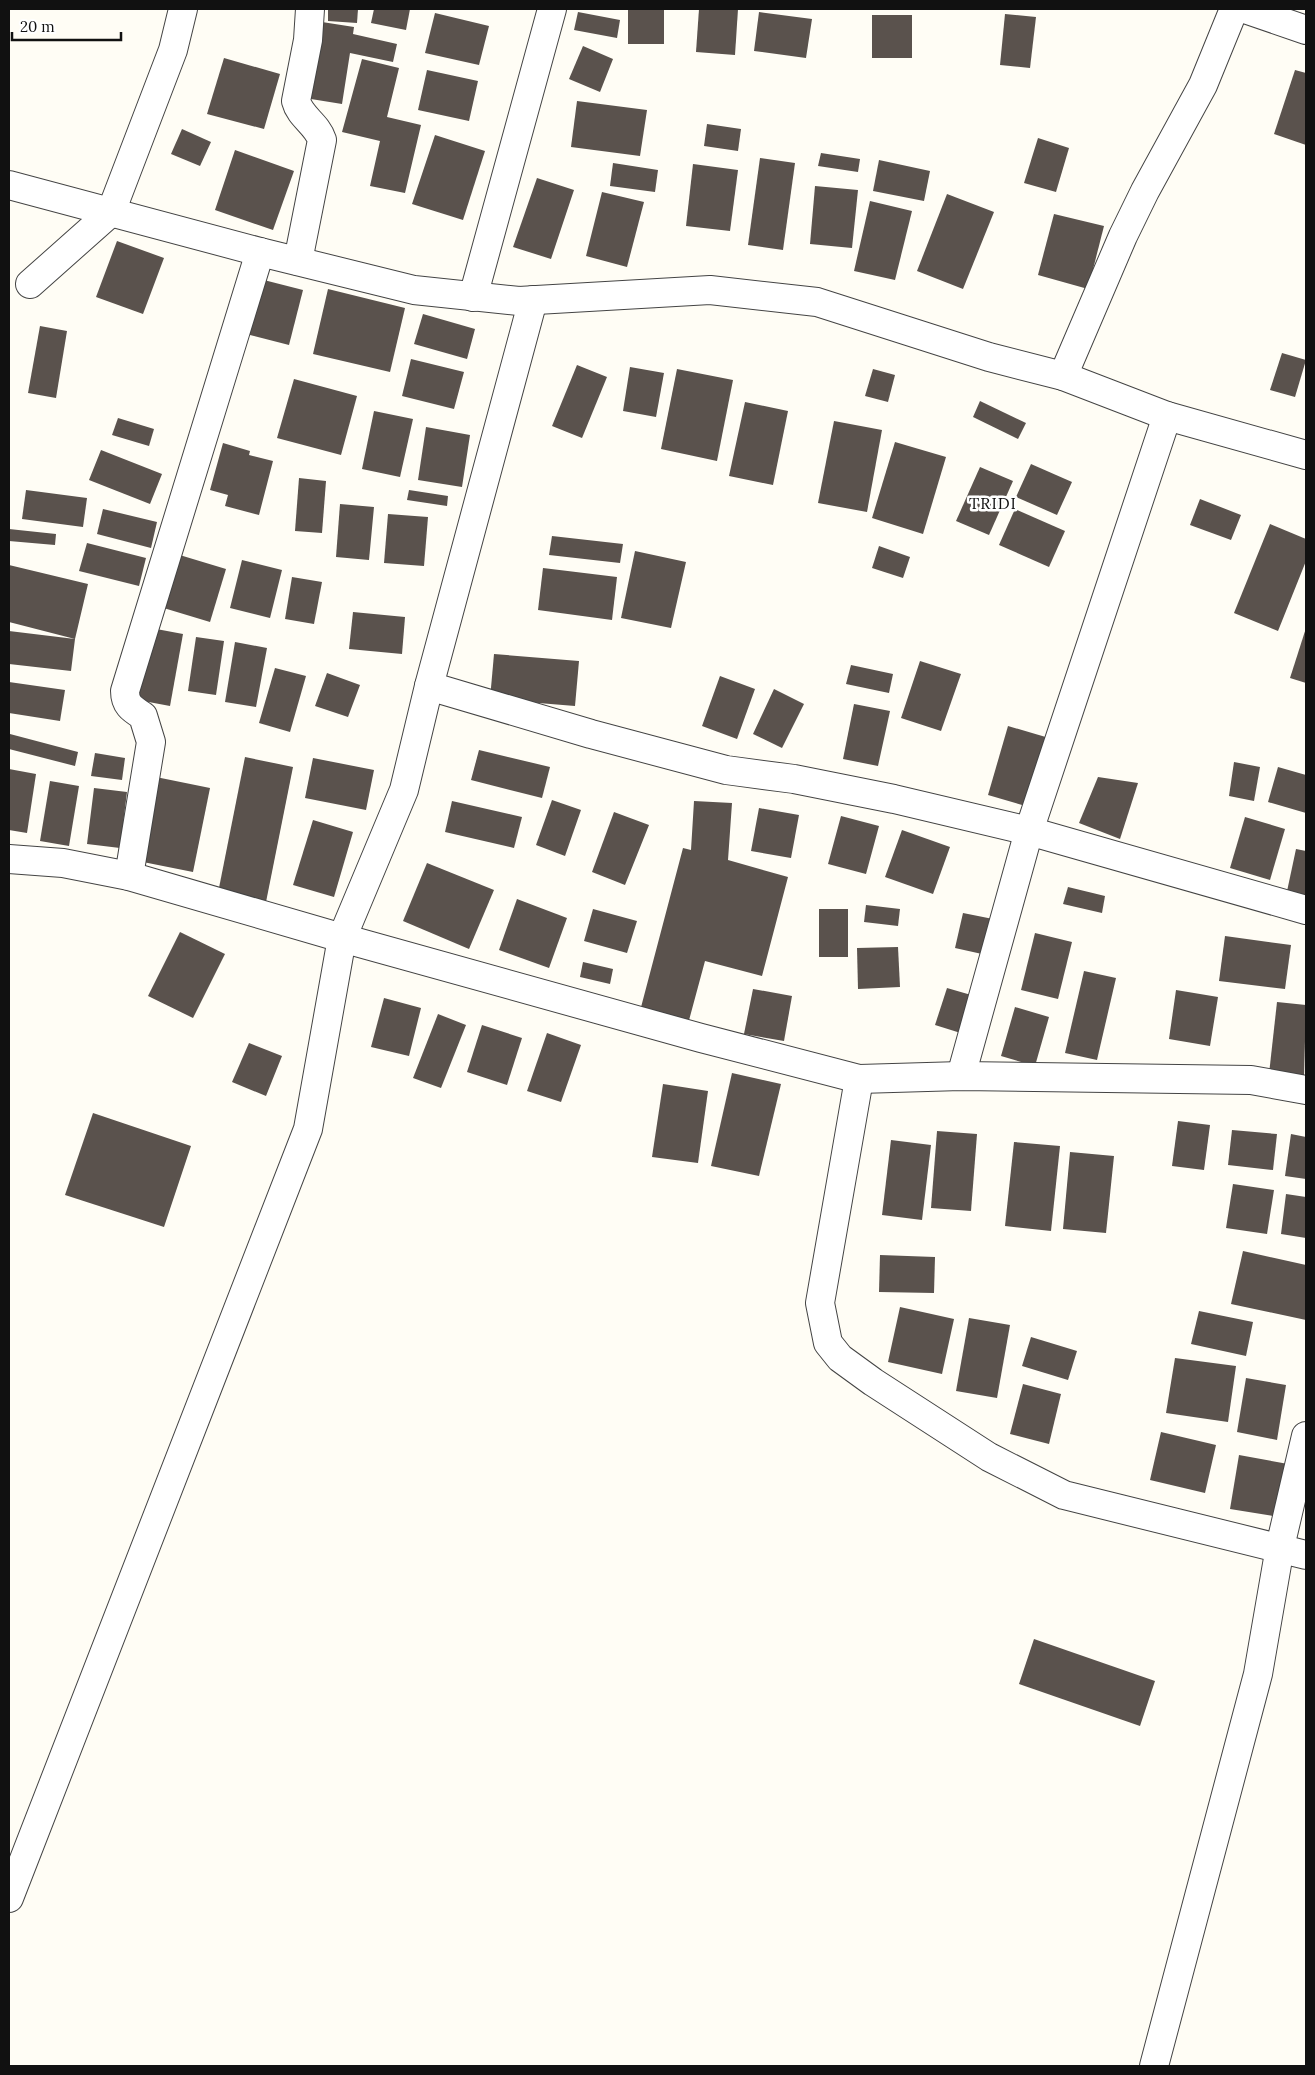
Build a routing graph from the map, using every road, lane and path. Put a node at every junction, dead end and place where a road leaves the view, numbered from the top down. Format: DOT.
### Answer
graph roads {
  1 [pos="183,9"];
  2 [pos="310,9"];
  3 [pos="552,9"];
  4 [pos="1234,9"];
  5 [pos="1245,9"];
  6 [pos="1306,30"];
  7 [pos="9,185"];
  8 [pos="110,212"];
  9 [pos="260,252"];
  10 [pos="298,261"];
  11 [pos="30,284"];
  12 [pos="473,297"];
  13 [pos="533,300"];
  14 [pos="1063,376"];
  15 [pos="1168,416"];
  16 [pos="1306,455"];
  17 [pos="429,686"];
  18 [pos="1029,830"];
  19 [pos="9,860"];
  20 [pos="129,876"];
  21 [pos="1306,910"];
  22 [pos="342,938"];
  23 [pos="961,1076"];
  24 [pos="859,1080"];
  25 [pos="1306,1090"];
  26 [pos="1306,1436"];
  27 [pos="1280,1547"];
  28 [pos="1306,1555"];
  29 [pos="9,1898"];
  30 [pos="1154,2066"];
  1 -- 8 [label="street"];
  2 -- 10 [label="street"];
  3 -- 12 [label="street"];
  4 -- 14 [label="street"];
  5 -- 6 [label="street"];
  7 -- 8 [label="street"];
  8 -- 9 [label="street"];
  8 -- 11 [label="street"];
  9 -- 10 [label="street"];
  9 -- 20 [label="street"];
  10 -- 12 [label="street"];
  12 -- 13 [label="street"];
  13 -- 14 [label="street"];
  13 -- 17 [label="street"];
  14 -- 15 [label="street"];
  15 -- 16 [label="street"];
  15 -- 18 [label="street"];
  17 -- 18 [label="street"];
  17 -- 22 [label="street"];
  18 -- 21 [label="street"];
  18 -- 23 [label="street"];
  19 -- 20 [label="street"];
  20 -- 22 [label="street"];
  22 -- 24 [label="street"];
  22 -- 29 [label="street"];
  23 -- 24 [label="street"];
  23 -- 25 [label="street"];
  24 -- 27 [label="street"];
  26 -- 27 [label="street"];
  27 -- 28 [label="street"];
  27 -- 30 [label="street"];
}
